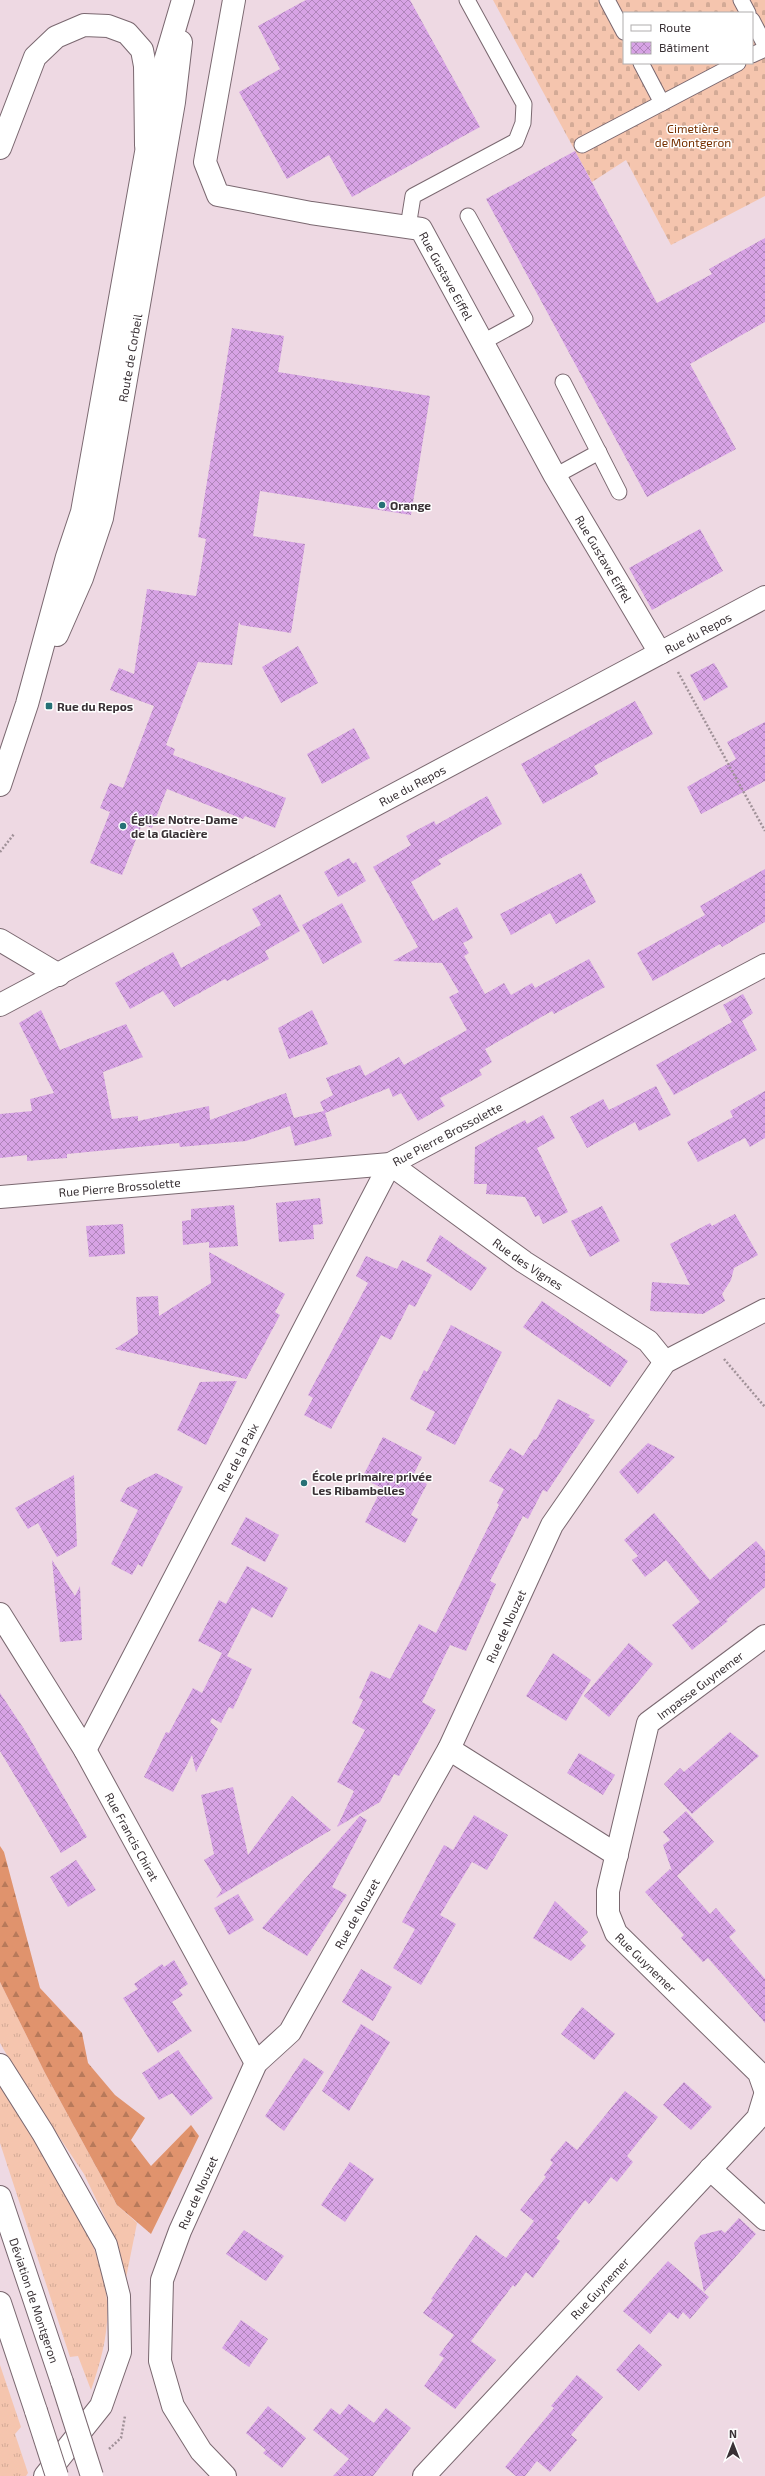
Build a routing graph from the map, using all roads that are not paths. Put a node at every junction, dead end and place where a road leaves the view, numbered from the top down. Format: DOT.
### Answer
graph roads {
  1 [pos="183,0"];
  2 [pos="186,0"];
  3 [pos="234,0"];
  4 [pos="467,0"];
  5 [pos="607,0"];
  6 [pos="741,0"];
  7 [pos="747,12"];
  8 [pos="753,22"];
  9 [pos="623,30"];
  10 [pos="765,45"];
  11 [pos="765,48"];
  12 [pos="753,54"];
  13 [pos="642,64"];
  14 [pos="736,64"];
  15 [pos="662,103"];
  16 [pos="146,145"];
  17 [pos="582,145"];
  18 [pos="0,148"];
  19 [pos="468,216"];
  20 [pos="408,227"];
  21 [pos="481,344"];
  22 [pos="563,382"];
  23 [pos="599,452"];
  24 [pos="555,476"];
  25 [pos="619,492"];
  26 [pos="765,597"];
  27 [pos="660,653"];
  28 [pos="27,704"];
  29 [pos="0,785"];
  30 [pos="0,940"];
  31 [pos="765,965"];
  32 [pos="59,975"];
  33 [pos="0,1005"];
  34 [pos="390,1164"];
  35 [pos="0,1197"];
  36 [pos="765,1310"];
  37 [pos="665,1362"];
  38 [pos="0,1614"];
  39 [pos="765,1636"];
  40 [pos="448,1749"];
  41 [pos="85,1750"];
  42 [pos="617,1855"];
  43 [pos="256,2063"];
  44 [pos="0,2065"];
  45 [pos="765,2090"];
  46 [pos="765,2095"];
  47 [pos="710,2169"];
  48 [pos="0,2197"];
  49 [pos="765,2219"];
  50 [pos="0,2303"];
  51 [pos="45,2476"];
  52 [pos="57,2476"];
  53 [pos="92,2476"];
  54 [pos="225,2476"];
  55 [pos="424,2476"];
  1 -- 16 [label="street, Route de Corbeil"];
  2 -- 28 [label="street, Route de Corbeil"];
  3 -- 20 [label="street, Rue Gustave Eiffel"];
  4 -- 20 [label="lane"];
  5 -- 9 [label="lane"];
  6 -- 7 [label="lane"];
  8 -- 10 [label="lane"];
  11 -- 12 [label="lane"];
  13 -- 15 [label="lane"];
  14 -- 15 [label="lane"];
  15 -- 17 [label="lane"];
  16 -- 18 [label="street"];
  16 -- 28 [label="street, Route de Corbeil"];
  19 -- 21 [label="lane"];
  20 -- 21 [label="street, Rue Gustave Eiffel"];
  21 -- 24 [label="street, Rue Gustave Eiffel"];
  22 -- 23 [label="lane"];
  23 -- 24 [label="lane"];
  23 -- 25 [label="lane"];
  24 -- 27 [label="street, Rue Gustave Eiffel"];
  26 -- 27 [label="street, Rue du Repos"];
  27 -- 32 [label="street, Rue du Repos"];
  28 -- 29 [label="street, Route de Corbeil"];
  30 -- 32 [label="street"];
  31 -- 34 [label="street, Rue Pierre Brossolette"];
  32 -- 33 [label="street, Rue du Repos"];
  34 -- 35 [label="street, Rue Pierre Brossolette"];
  34 -- 37 [label="street, Rue des Vignes"];
  34 -- 41 [label="street, Rue de la Paix"];
  36 -- 37 [label="street"];
  37 -- 40 [label="street, Rue de Nouzet"];
  38 -- 41 [label="street, Rue Francis Chirat"];
  39 -- 42 [label="street, Impasse Guynemer"];
  40 -- 42 [label="street"];
  40 -- 43 [label="street, Rue de Nouzet"];
  41 -- 43 [label="street, Rue Francis Chirat"];
  42 -- 45 [label="street, Rue Guynemer"];
  43 -- 54 [label="street, Rue de Nouzet"];
  44 -- 51 [label="street"];
  46 -- 47 [label="street, Rue Guynemer"];
  47 -- 49 [label="street"];
  47 -- 55 [label="street, Rue Guynemer"];
  48 -- 53 [label="street, Déviation de Montgeron, bridge"];
  50 -- 52 [label="street, bridge"];
}
